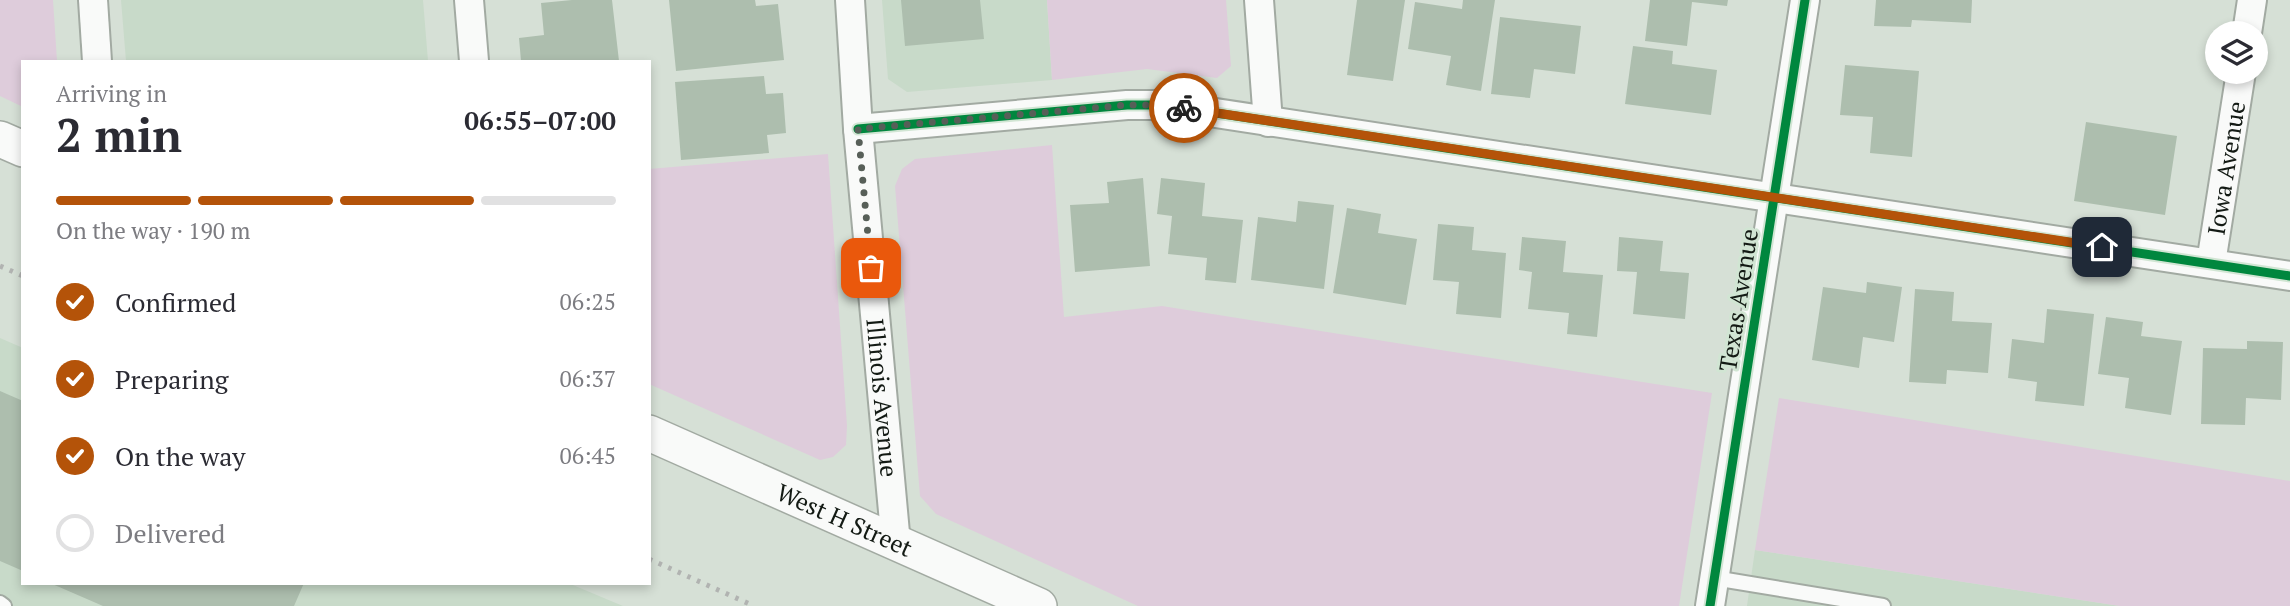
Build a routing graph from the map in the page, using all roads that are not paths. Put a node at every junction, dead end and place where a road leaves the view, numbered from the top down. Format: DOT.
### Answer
graph roads {
  1 [pos="93,0"];
  2 [pos="469,0"];
  3 [pos="850,0"];
  4 [pos="1259,0"];
  5 [pos="1805,0"];
  6 [pos="2252,0"];
  7 [pos="2249,21"];
  8 [pos="97,60"];
  9 [pos="474,60"];
  10 [pos="2239,84"];
  11 [pos="1268,122"];
  12 [pos="858,129"];
  13 [pos="0,139"];
  14 [pos="21,148"];
  15 [pos="1774,197"];
  16 [pos="2211,263"];
  17 [pos="2290,276"];
  18 [pos="651,434"];
  19 [pos="897,544"];
  20 [pos="1714,578"];
  21 [pos="1039,606"];
  22 [pos="1710,606"];
  23 [pos="1883,606"];
  1 -- 8 [label="street"];
  2 -- 9 [label="street"];
  3 -- 12 [label="street, Illinois Avenue"];
  4 -- 11 [label="street"];
  5 -- 15 [label="street, Texas Avenue"];
  6 -- 7 [label="street"];
  10 -- 16 [label="street, Iowa Avenue"];
  11 -- 12 [label="street"];
  11 -- 15 [label="street"];
  12 -- 19 [label="street, Illinois Avenue"];
  13 -- 14 [label="street"];
  15 -- 16 [label="street"];
  15 -- 20 [label="street, Texas Avenue"];
  16 -- 17 [label="street"];
  18 -- 19 [label="street, West H Street"];
  19 -- 21 [label="street, West H Street"];
  20 -- 22 [label="street, Texas Avenue"];
  20 -- 23 [label="lane"];
}
